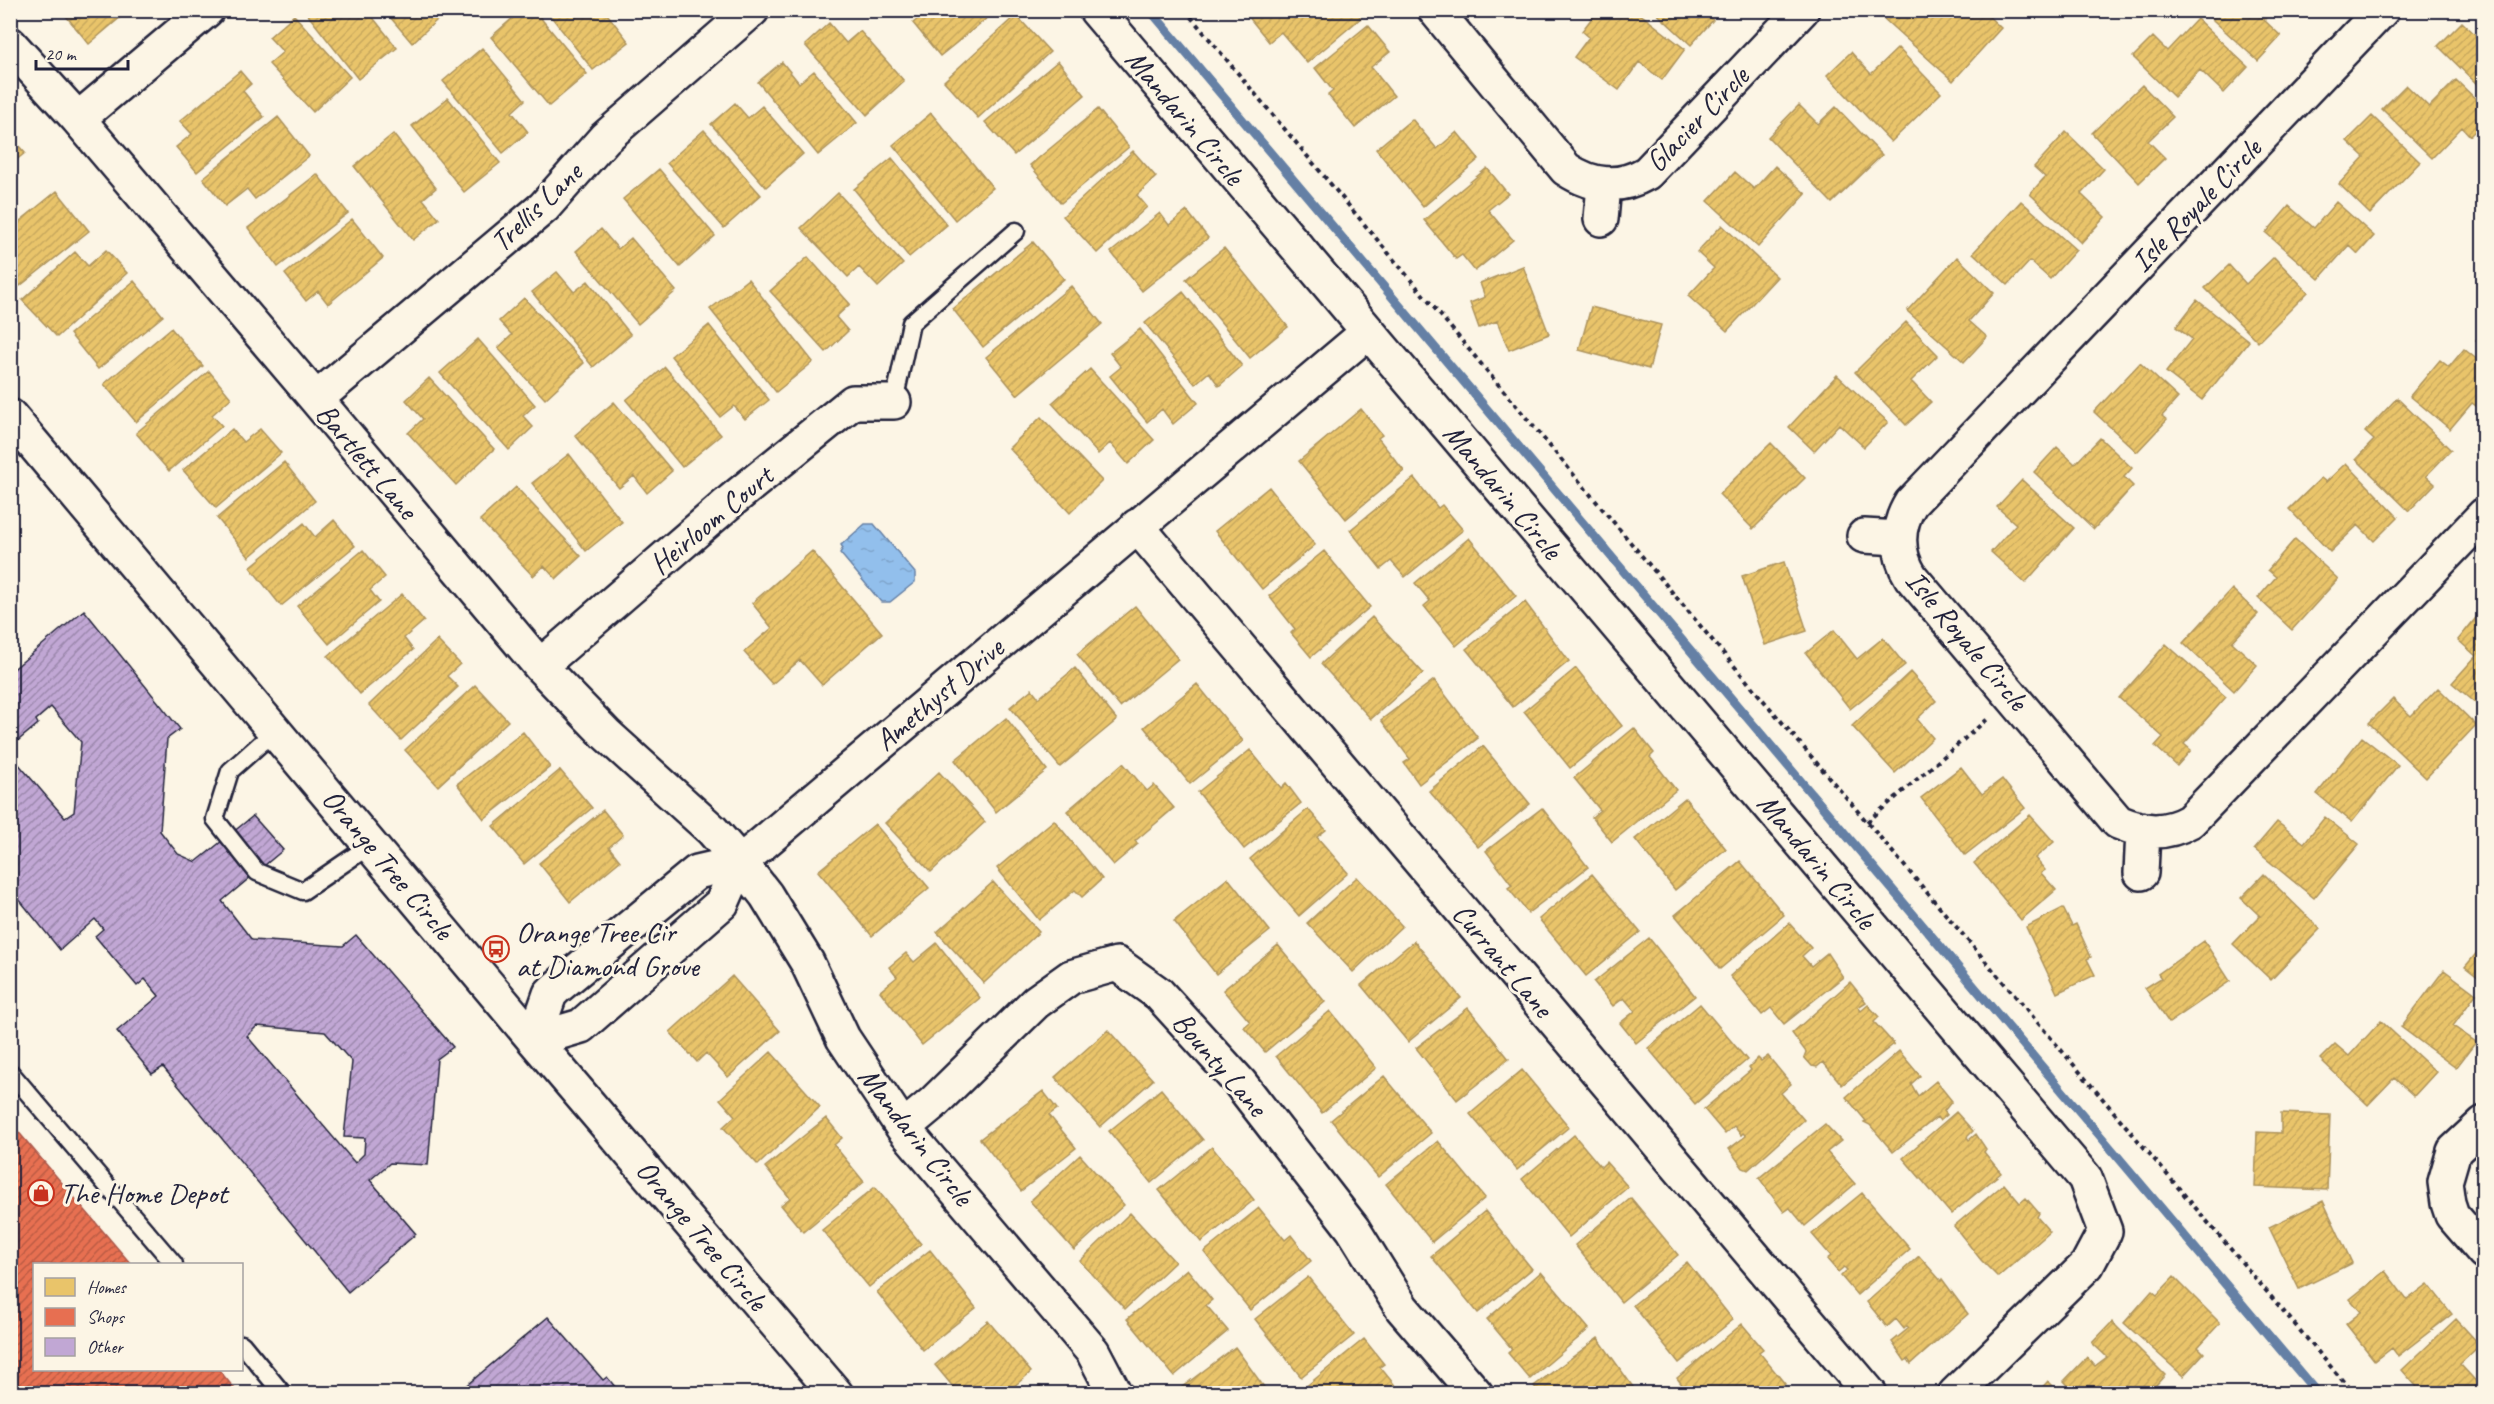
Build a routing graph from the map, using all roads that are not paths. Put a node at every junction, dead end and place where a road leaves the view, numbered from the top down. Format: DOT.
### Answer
graph roads {
  1 [pos="207,10"];
  2 [pos="752,10"];
  3 [pos="1096,10"];
  4 [pos="1435,10"];
  5 [pos="1802,10"];
  6 [pos="2382,10"];
  7 [pos="10,44"];
  8 [pos="78,119"];
  9 [pos="1604,185"];
  10 [pos="1601,219"];
  11 [pos="1016,231"];
  12 [pos="1368,332"];
  13 [pos="316,399"];
  14 [pos="894,402"];
  15 [pos="10,416"];
  16 [pos="2484,515"];
  17 [pos="1137,526"];
  18 [pos="1864,536"];
  19 [pos="1899,538"];
  20 [pos="540,666"];
  21 [pos="276,730"];
  22 [pos="2143,831"];
  23 [pos="372,844"];
  24 [pos="740,862"];
  25 [pos="2141,873"];
  26 [pos="534,1040"];
  27 [pos="10,1072"];
  28 [pos="2484,1123"];
  29 [pos="903,1128"];
  30 [pos="2484,1252"];
  31 [pos="173,1263"];
  32 [pos="243,1345"];
  33 [pos="283,1394"];
  34 [pos="836,1394"];
  35 [pos="1115,1394"];
  36 [pos="1476,1394"];
  37 [pos="1870,1394"];
  38 [pos="1955,1394"];
  1 -- 8 [label="street"];
  2 -- 13 [label="street, Trellis Lane"];
  3 -- 12 [label="street, Mandarin Circle"];
  4 -- 9 [label="street, Glacier Circle"];
  5 -- 9 [label="street, Glacier Circle"];
  6 -- 19 [label="street, Isle Royale Circle"];
  7 -- 8 [label="street, Bartlett Lane"];
  8 -- 13 [label="street, Bartlett Lane"];
  9 -- 10 [label="street"];
  11 -- 14 [label="lane"];
  12 -- 17 [label="street"];
  12 -- 38 [label="street, Mandarin Circle"];
  13 -- 20 [label="street, Bartlett Lane"];
  14 -- 20 [label="street, Heirloom Court"];
  15 -- 21 [label="street, Orange Tree Circle"];
  16 -- 22 [label="street, Isle Royale Circle"];
  17 -- 24 [label="street, Amethyst Drive"];
  17 -- 37 [label="street, Currant Lane"];
  18 -- 19 [label="street"];
  19 -- 22 [label="street, Isle Royale Circle"];
  20 -- 24 [label="street, Bartlett Lane"];
  21 -- 23 [label="street, Orange Tree Circle"];
  21 -- 23 [label="lane"];
  22 -- 25 [label="street"];
  23 -- 26 [label="street, Orange Tree Circle"];
  24 -- 26 [label="street, Amethyst Drive"];
  24 -- 26 [label="street, Amethyst Drive"];
  24 -- 29 [label="street, Mandarin Circle"];
  26 -- 34 [label="street, Orange Tree Circle"];
  27 -- 31 [label="lane"];
  28 -- 30 [label="street"];
  29 -- 35 [label="street, Mandarin Circle"];
  29 -- 36 [label="street, Bounty Lane"];
  32 -- 33 [label="lane"];
}
